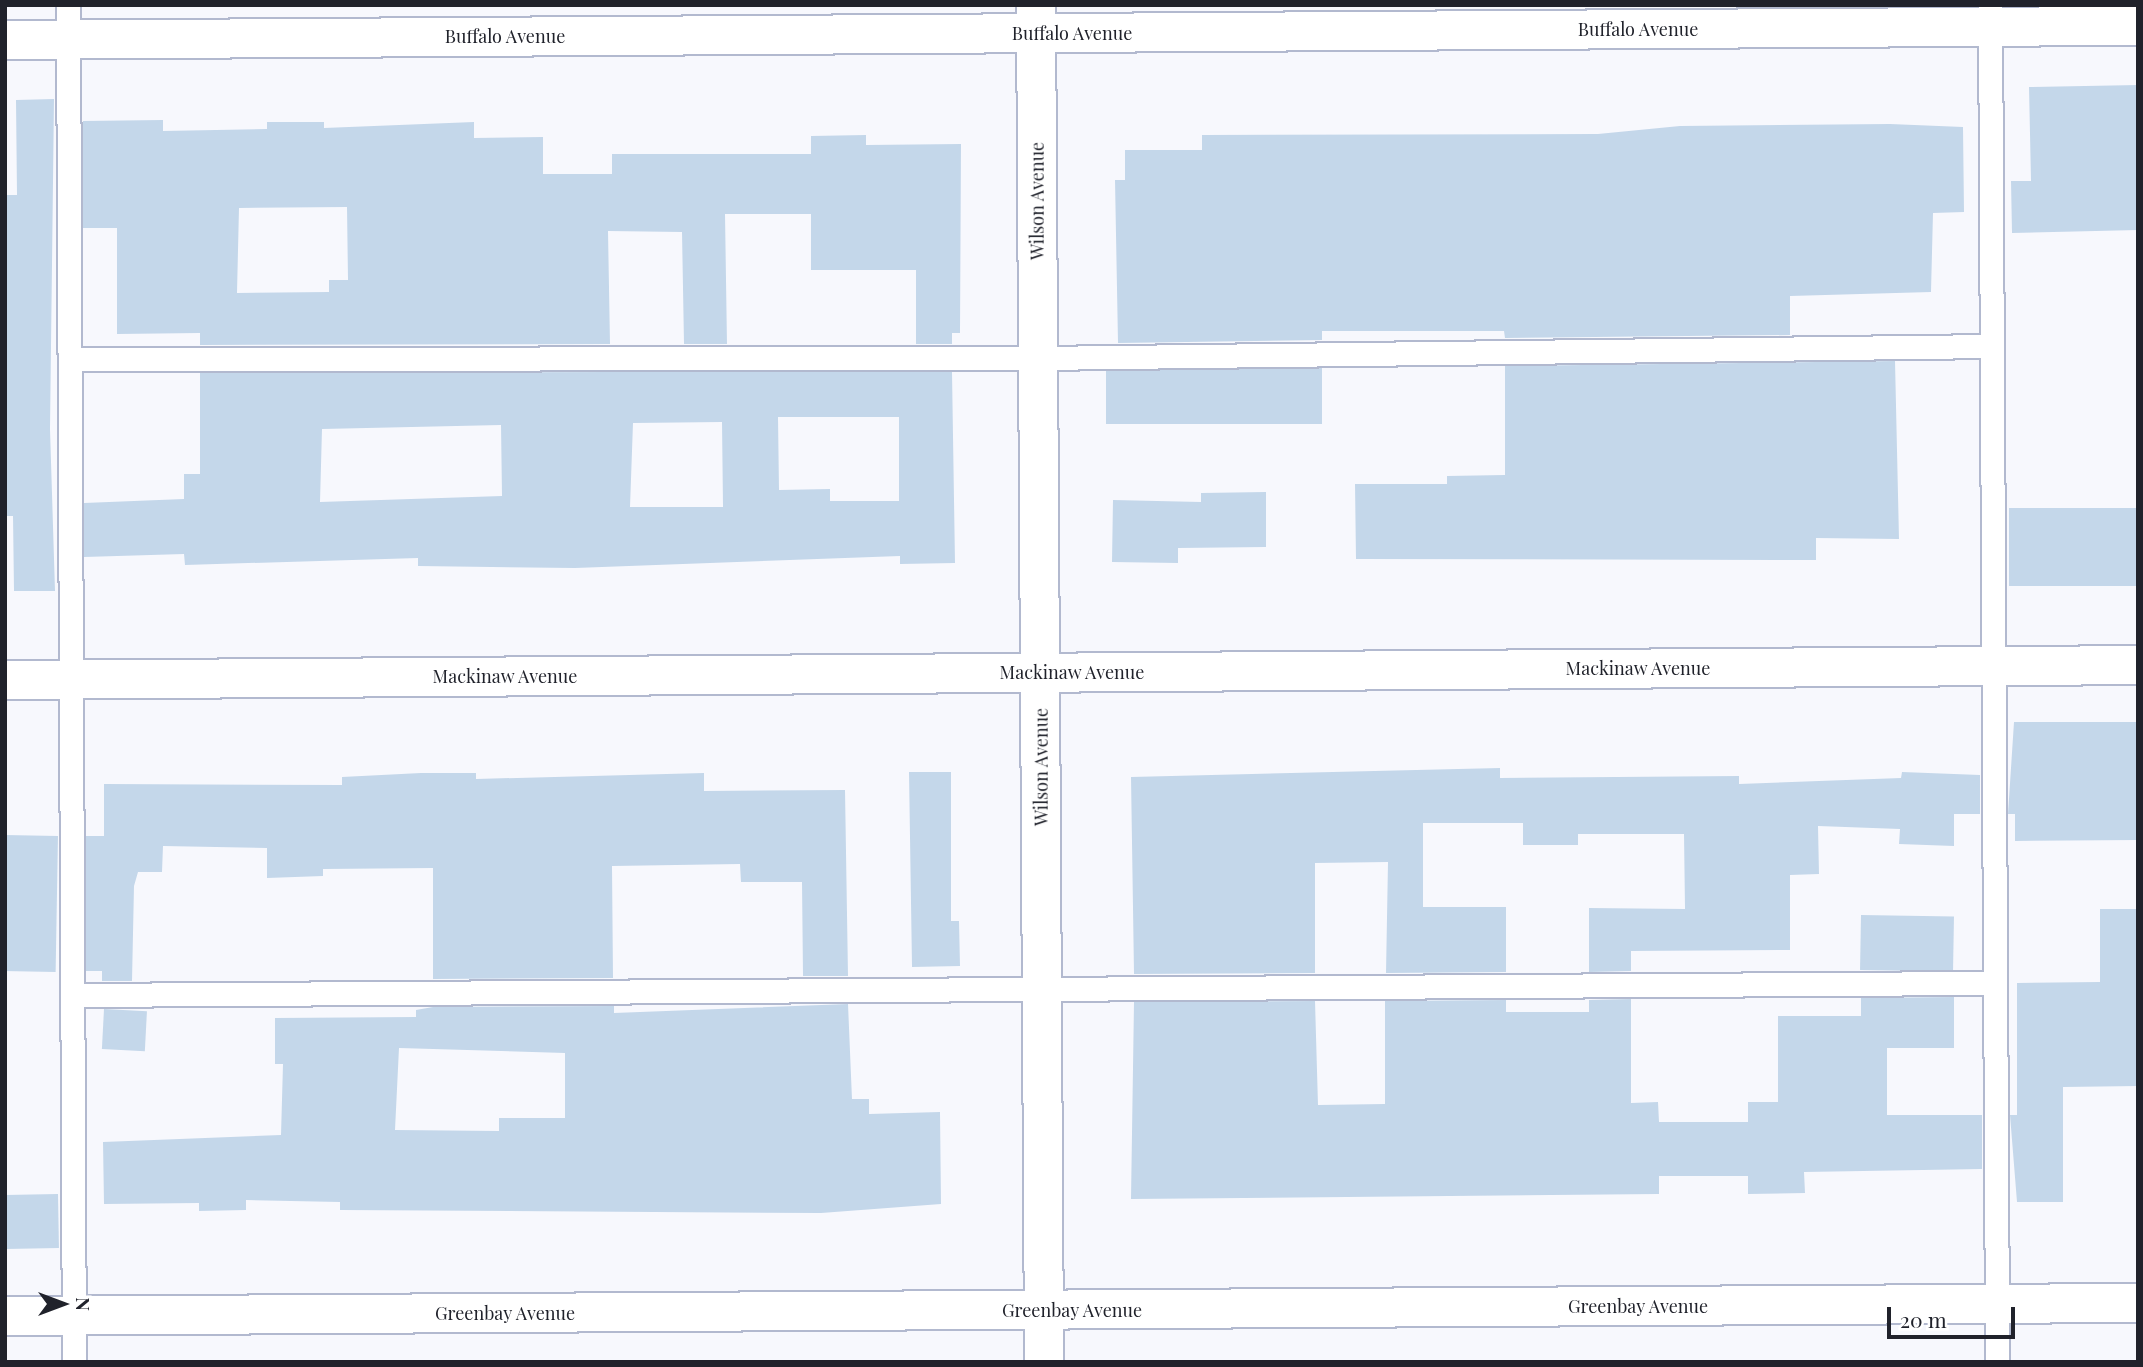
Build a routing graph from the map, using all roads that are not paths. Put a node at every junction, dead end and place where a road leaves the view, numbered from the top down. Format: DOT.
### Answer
graph roads {
  1 [pos="1990,16"];
  2 [pos="1037,19"];
  3 [pos="68,22"];
  4 [pos="2138,26"];
  5 [pos="5,40"];
  6 [pos="1992,346"];
  7 [pos="1038,358"];
  8 [pos="70,359"];
  9 [pos="2138,665"];
  10 [pos="1994,666"];
  11 [pos="1040,673"];
  12 [pos="5,680"];
  13 [pos="71,680"];
  14 [pos="1995,984"];
  15 [pos="1042,992"];
  16 [pos="73,995"];
  17 [pos="1996,1303"];
  18 [pos="2138,1303"];
  19 [pos="1044,1310"];
  20 [pos="5,1316"];
  21 [pos="74,1316"];
  22 [pos="74,1362"];
  23 [pos="1044,1362"];
  24 [pos="1997,1362"];
  1 -- 2 [label="street, Buffalo Avenue"];
  1 -- 4 [label="street, Buffalo Avenue"];
  1 -- 6 [label="lane"];
  2 -- 3 [label="street, Buffalo Avenue"];
  2 -- 7 [label="street, Wilson Avenue"];
  3 -- 5 [label="street, Buffalo Avenue"];
  3 -- 8 [label="lane"];
  6 -- 7 [label="lane"];
  6 -- 10 [label="lane"];
  7 -- 8 [label="lane"];
  7 -- 11 [label="street, Wilson Avenue"];
  8 -- 13 [label="lane"];
  9 -- 10 [label="street, Mackinaw Avenue"];
  10 -- 11 [label="street, Mackinaw Avenue"];
  10 -- 14 [label="lane"];
  11 -- 13 [label="street, Mackinaw Avenue"];
  11 -- 15 [label="street, Wilson Avenue"];
  12 -- 13 [label="street, Mackinaw Avenue"];
  13 -- 16 [label="lane"];
  14 -- 15 [label="lane"];
  14 -- 17 [label="lane"];
  15 -- 16 [label="lane"];
  15 -- 19 [label="street, Wilson Avenue"];
  16 -- 21 [label="lane"];
  17 -- 18 [label="street, Greenbay Avenue"];
  17 -- 19 [label="street, Greenbay Avenue"];
  17 -- 24 [label="lane"];
  19 -- 21 [label="street, Greenbay Avenue"];
  19 -- 23 [label="street, Wilson Avenue"];
  20 -- 21 [label="street, Greenbay Avenue"];
  21 -- 22 [label="lane"];
}
